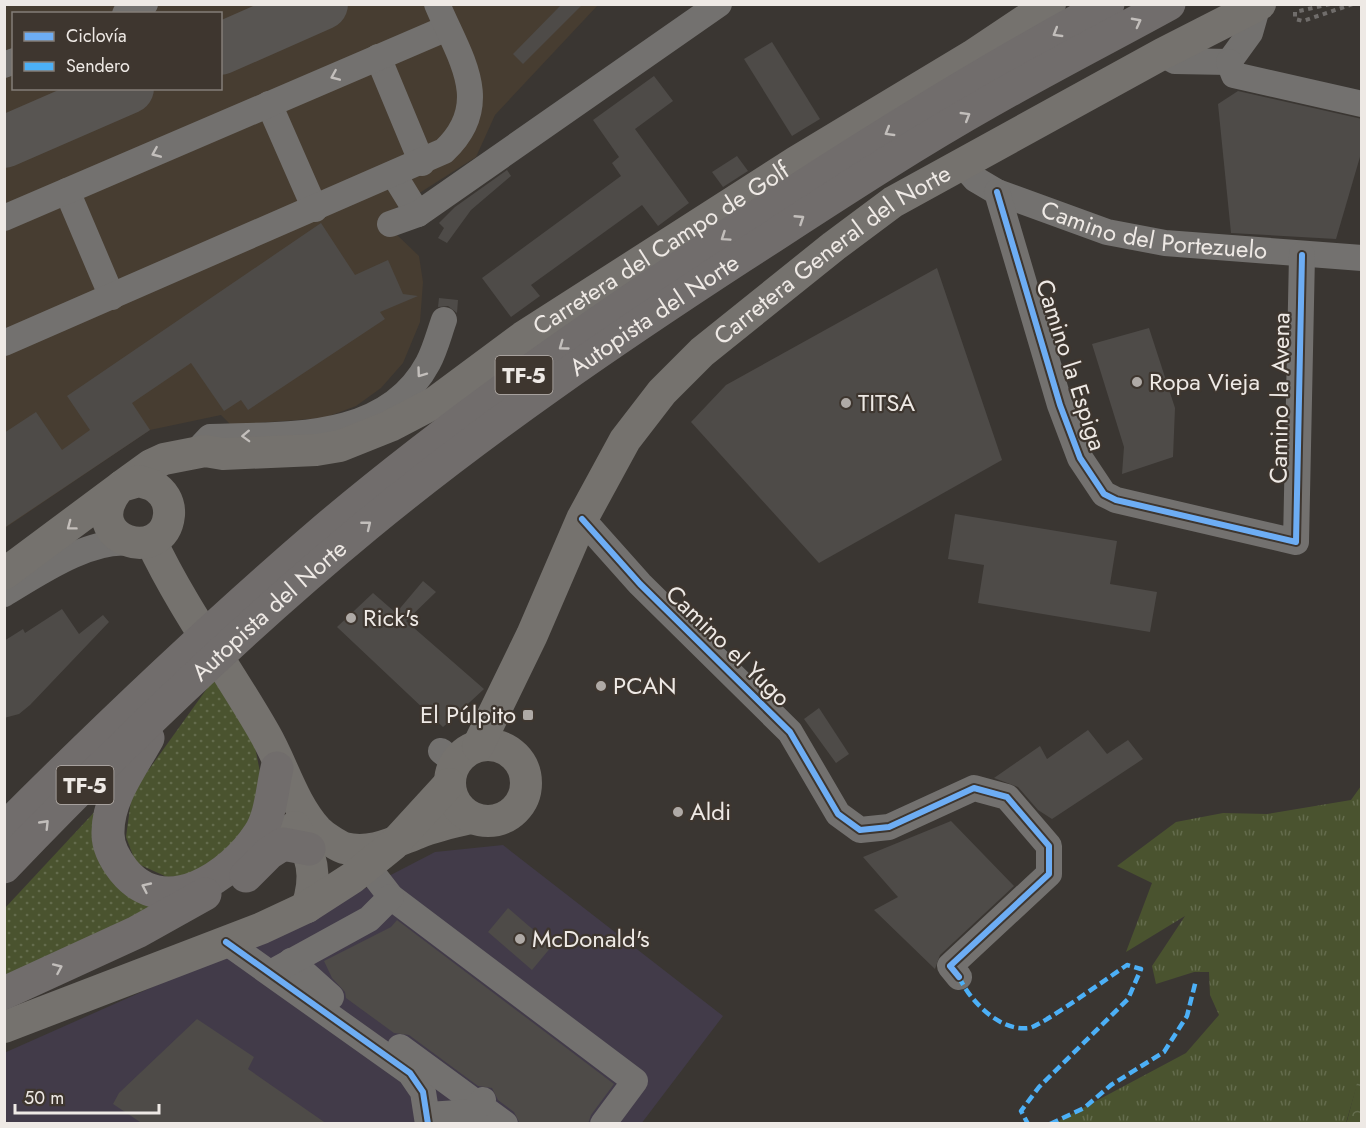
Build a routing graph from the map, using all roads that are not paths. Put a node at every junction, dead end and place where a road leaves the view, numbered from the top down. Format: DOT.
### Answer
graph roads {
  1 [pos="145,4"];
  2 [pos="437,4"];
  3 [pos="718,4"];
  4 [pos="1050,4"];
  5 [pos="1108,4"];
  6 [pos="1169,4"];
  7 [pos="1259,5"];
  8 [pos="128,12"];
  9 [pos="447,28"];
  10 [pos="1162,54"];
  11 [pos="378,57"];
  12 [pos="1229,62"];
  13 [pos="269,104"];
  14 [pos="1362,104"];
  15 [pos="422,163"];
  16 [pos="961,163"];
  17 [pos="394,175"];
  18 [pos="67,191"];
  19 [pos="997,192"];
  20 [pos="315,209"];
  21 [pos="418,214"];
  22 [pos="4,218"];
  23 [pos="390,224"];
  24 [pos="1302,255"];
  25 [pos="1362,258"];
  26 [pos="112,297"];
  27 [pos="444,320"];
  28 [pos="4,343"];
  29 [pos="209,454"];
  30 [pos="119,488"];
  31 [pos="167,501"];
  32 [pos="582,519"];
  33 [pos="141,542"];
  34 [pos="1296,542"];
  35 [pos="4,574"];
  36 [pos="4,594"];
  37 [pos="532,635"];
  38 [pos="167,705"];
  39 [pos="513,753"];
  40 [pos="456,761"];
  41 [pos="278,771"];
  42 [pos="471,818"];
  43 [pos="4,829"];
  44 [pos="394,844"];
  45 [pos="309,849"];
  46 [pos="4,867"];
  47 [pos="359,872"];
  48 [pos="391,897"];
  49 [pos="307,907"];
  50 [pos="262,928"];
  51 [pos="137,932"];
  52 [pos="226,942"];
  53 [pos="278,969"];
  54 [pos="958,977"];
  55 [pos="4,993"];
  56 [pos="4,1027"];
  57 [pos="478,1106"];
  58 [pos="428,1119"];
  59 [pos="505,1124"];
  60 [pos="603,1124"];
  1 -- 8 [label="street"];
  2 -- 9 [label="street"];
  3 -- 21 [label="street"];
  4 -- 29 [label="main road, Carretera del Campo de Golf"];
  5 -- 43 [label="highway, Autopista del Norte / TF-5, one-way"];
  38 -- 6 [label="highway, Autopista del Norte / TF-5, one-way"];
  7 -- 10 [label="main road, Carretera General del Norte"];
  7 -- 12 [label="street"];
  9 -- 11 [label="street"];
  9 -- 15 [label="street"];
  10 -- 12 [label="street"];
  10 -- 16 [label="main road, Carretera General del Norte"];
  11 -- 13 [label="street, one-way"];
  11 -- 15 [label="street"];
  12 -- 14 [label="street"];
  13 -- 18 [label="street, one-way"];
  13 -- 20 [label="street"];
  15 -- 17 [label="street"];
  16 -- 19 [label="street, Camino del Portezuelo"];
  16 -- 32 [label="main road, Carretera General del Norte"];
  17 -- 20 [label="street"];
  17 -- 21 [label="street"];
  18 -- 22 [label="street"];
  18 -- 26 [label="street"];
  19 -- 24 [label="street, Camino del Portezuelo"];
  19 -- 34 [label="street, Camino la Espiga"];
  20 -- 26 [label="street"];
  21 -- 23 [label="street"];
  24 -- 25 [label="street, Camino del Portezuelo"];
  24 -- 34 [label="street, Camino la Avena"];
  26 -- 28 [label="street"];
  27 -- 29 [label="street, one-way"];
  29 -- 30 [label="main road, Carretera del Campo de Golf"];
  29 -- 31 [label="main road, Carretera del Campo de Golf"];
  30 -- 31 [label="main road"];
  30 -- 33 [label="main road"];
  30 -- 35 [label="main road, Carretera del Campo de Golf, one-way"];
  31 -- 33 [label="main road"];
  32 -- 37 [label="main road, Carretera General del Norte"];
  32 -- 54 [label="street, Camino el Yugo"];
  33 -- 36 [label="street"];
  33 -- 41 [label="main road"];
  37 -- 39 [label="main road, Carretera General del Norte"];
  37 -- 40 [label="main road, Carretera General del Norte"];
  41 -- 38 [label="highway, one-way"];
  46 -- 38 [label="highway, Autopista del Norte / TF-5, one-way"];
  39 -- 40 [label="main road"];
  39 -- 42 [label="main road"];
  40 -- 42 [label="main road"];
  40 -- 44 [label="main road, Carretera General del Norte"];
  41 -- 44 [label="main road"];
  41 -- 45 [label="main road"];
  41 -- 51 [label="highway"];
  42 -- 44 [label="main road, Carretera General del Norte"];
  44 -- 47 [label="main road, Carretera General del Norte"];
  45 -- 47 [label="main road"];
  45 -- 49 [label="main road"];
  45 -- 51 [label="highway"];
  47 -- 48 [label="street"];
  47 -- 49 [label="main road, Carretera General del Norte"];
  48 -- 53 [label="street"];
  48 -- 60 [label="street"];
  49 -- 50 [label="main road, Carretera General del Norte"];
  50 -- 52 [label="main road, Carretera General del Norte"];
  50 -- 53 [label="street"];
  55 -- 51 [label="highway, one-way"];
  52 -- 53 [label="street"];
  52 -- 56 [label="main road, Carretera General del Norte"];
  53 -- 58 [label="street"];
  53 -- 59 [label="street"];
  57 -- 58 [label="street"];
}
